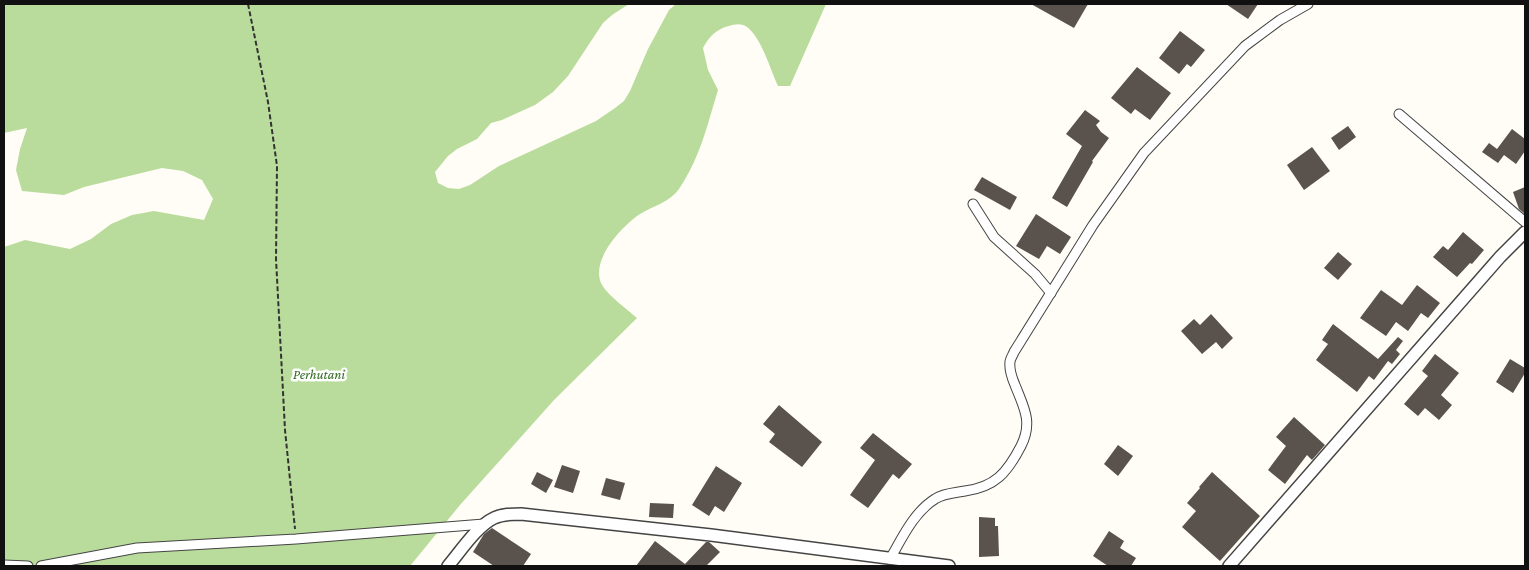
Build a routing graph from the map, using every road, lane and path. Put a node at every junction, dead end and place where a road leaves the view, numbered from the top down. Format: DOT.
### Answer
graph roads {
  1 [pos="248,4"];
  2 [pos="1308,4"];
  3 [pos="1399,114"];
  4 [pos="973,204"];
  5 [pos="1525,222"];
  6 [pos="1525,232"];
  7 [pos="1051,293"];
  8 [pos="484,524"];
  9 [pos="296,539"];
  10 [pos="890,559"];
  11 [pos="4,565"];
  12 [pos="28,566"];
  13 [pos="41,566"];
  14 [pos="448,566"];
  15 [pos="949,566"];
  16 [pos="1229,566"];
  1 -- 9 [label="path"];
  2 -- 7 [label="street"];
  3 -- 5 [label="street"];
  4 -- 7 [label="street"];
  6 -- 16 [label="street"];
  7 -- 10 [label="street"];
  8 -- 9 [label="street"];
  8 -- 10 [label="street"];
  8 -- 14 [label="street"];
  9 -- 13 [label="street"];
  10 -- 15 [label="street"];
  11 -- 12 [label="street"];
}
